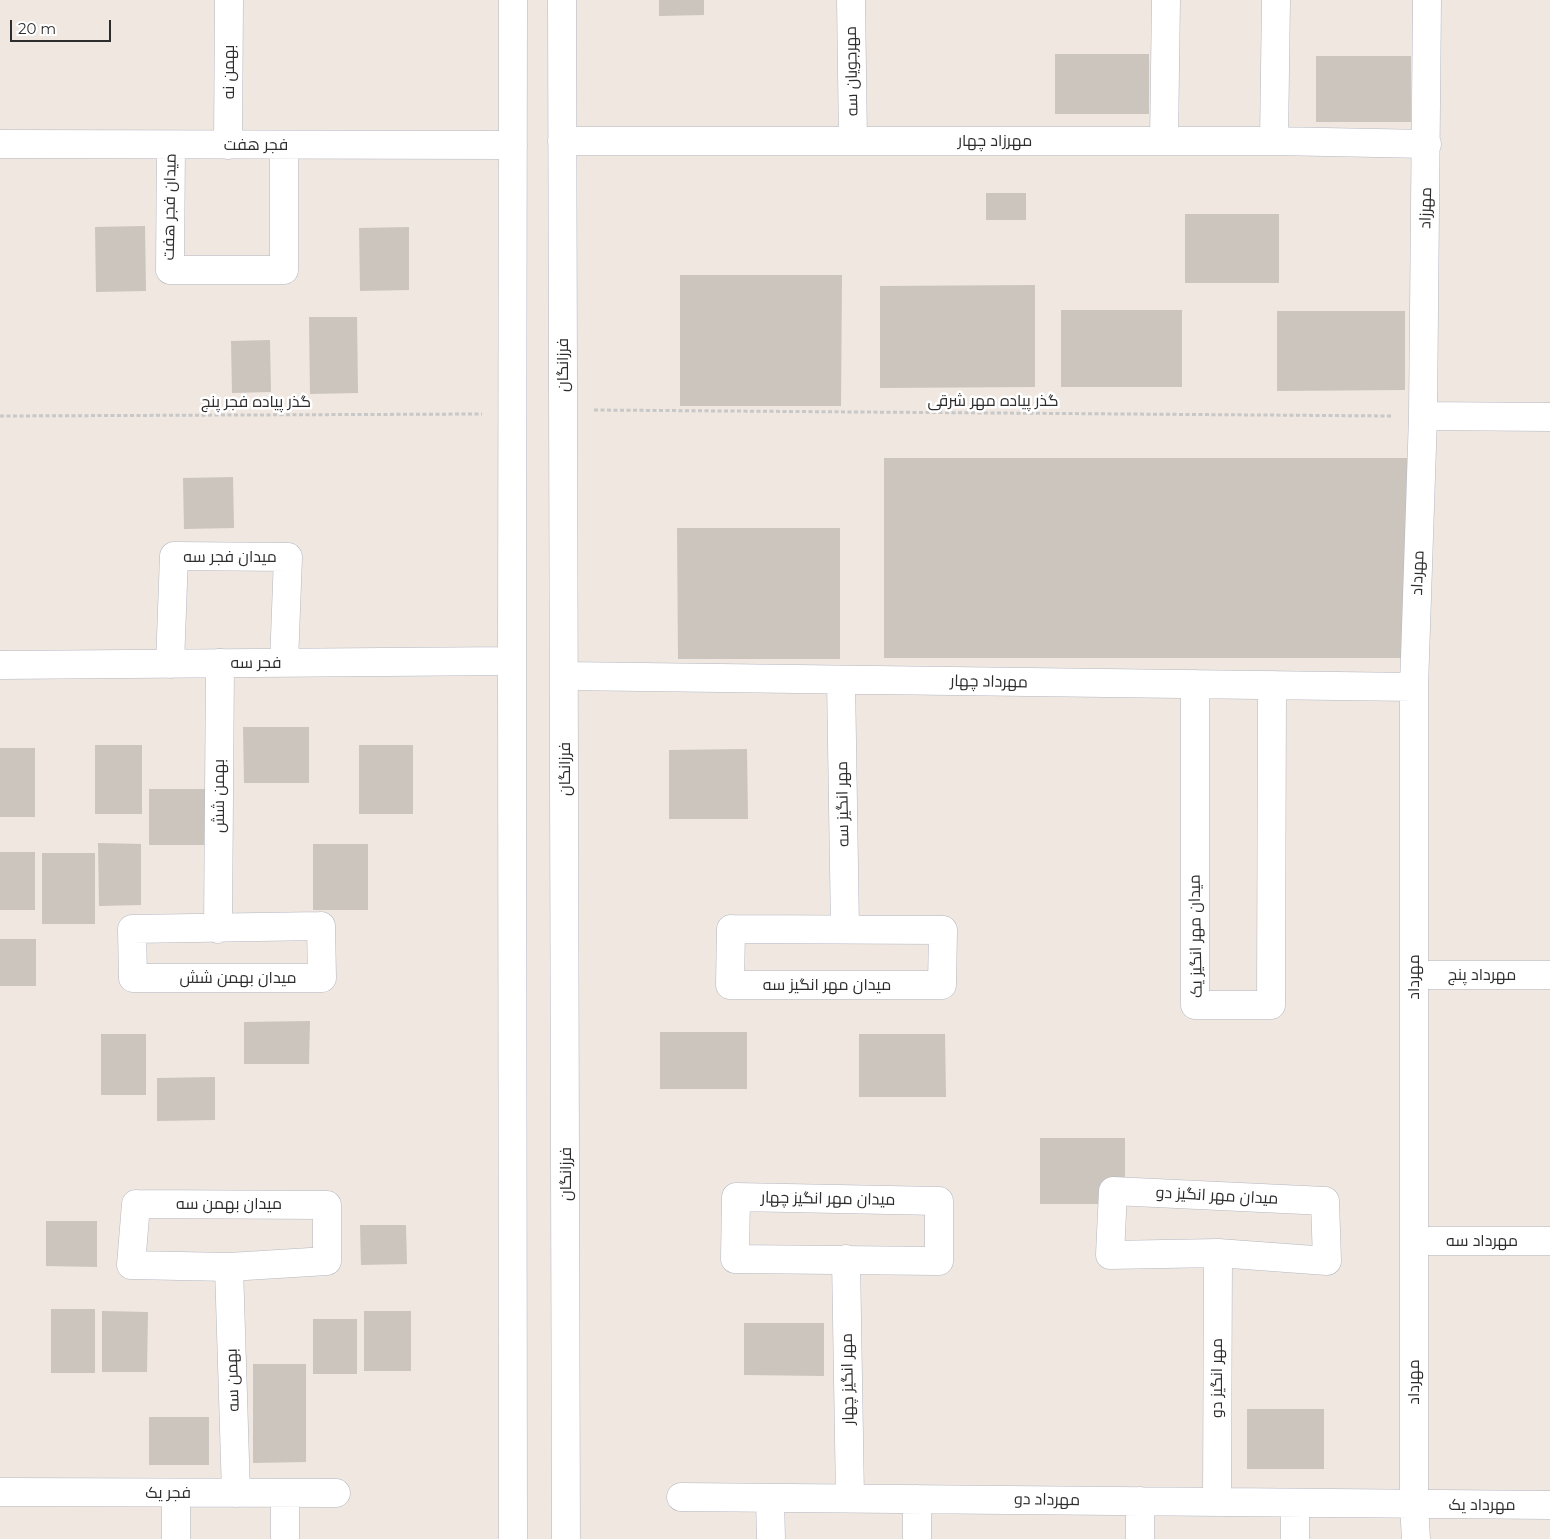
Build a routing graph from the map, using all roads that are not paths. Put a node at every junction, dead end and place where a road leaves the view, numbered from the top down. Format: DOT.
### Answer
graph roads {
  1 [pos="230,0"];
  2 [pos="513,0"];
  3 [pos="562,0"];
  4 [pos="851,0"];
  5 [pos="1166,0"];
  6 [pos="1276,0"];
  7 [pos="1427,0"];
  8 [pos="562,141"];
  9 [pos="853,141"];
  10 [pos="1164,141"];
  11 [pos="1274,141"];
  12 [pos="0,144"];
  13 [pos="228,144"];
  14 [pos="1427,144"];
  15 [pos="171,145"];
  16 [pos="284,145"];
  17 [pos="513,145"];
  18 [pos="1423,416"];
  19 [pos="1550,417"];
  20 [pos="512,661"];
  21 [pos="220,663"];
  22 [pos="284,663"];
  23 [pos="170,664"];
  24 [pos="0,665"];
  25 [pos="565,676"];
  26 [pos="841,680"];
  27 [pos="1195,684"];
  28 [pos="1272,685"];
  29 [pos="1414,687"];
  30 [pos="218,928"];
  31 [pos="845,929"];
  32 [pos="1414,975"];
  33 [pos="1550,975"];
  34 [pos="1414,1241"];
  35 [pos="1550,1241"];
  36 [pos="1218,1254"];
  37 [pos="846,1259"];
  38 [pos="229,1267"];
  39 [pos="0,1492"];
  40 [pos="176,1493"];
  41 [pos="236,1493"];
  42 [pos="285,1493"];
  43 [pos="336,1493"];
  44 [pos="681,1496"];
  45 [pos="770,1498"];
  46 [pos="850,1498"];
  47 [pos="917,1499"];
  48 [pos="1140,1501"];
  49 [pos="1217,1502"];
  50 [pos="1295,1503"];
  51 [pos="1414,1504"];
  52 [pos="1550,1505"];
  53 [pos="514,1538"];
  54 [pos="176,1539"];
  55 [pos="285,1539"];
  56 [pos="566,1539"];
  57 [pos="771,1539"];
  58 [pos="917,1539"];
  59 [pos="1140,1539"];
  60 [pos="1296,1539"];
  61 [pos="1416,1539"];
  1 -- 13 [label="street, بهمن نه"];
  2 -- 17 [label="street"];
  3 -- 8 [label="street, فرزانگان"];
  4 -- 9 [label="street, مهرجویان سه"];
  5 -- 10 [label="street"];
  6 -- 11 [label="street"];
  7 -- 14 [label="street, مهرزاد"];
  8 -- 9 [label="street, مهرزاد چهار"];
  8 -- 25 [label="street, فرزانگان"];
  9 -- 10 [label="street, مهرزاد چهار"];
  10 -- 11 [label="street, مهرزاد چهار"];
  11 -- 14 [label="street, مهرزاد چهار"];
  12 -- 15 [label="street, فجر هفت"];
  13 -- 15 [label="street, فجر هفت"];
  13 -- 16 [label="street, فجر هفت"];
  14 -- 18 [label="street, مهرزاد"];
  15 -- 16 [label="street, میدان فجر هفت"];
  16 -- 17 [label="street, فجر هفت"];
  17 -- 20 [label="street"];
  18 -- 19 [label="street"];
  18 -- 29 [label="street, مهرداد"];
  20 -- 22 [label="street, فجر سه"];
  20 -- 53 [label="street"];
  21 -- 22 [label="street, فجر سه"];
  21 -- 23 [label="street, فجر سه"];
  21 -- 30 [label="street, بهمن شش"];
  22 -- 23 [label="street, میدان فجر سه"];
  23 -- 24 [label="street, فجر سه"];
  25 -- 26 [label="street, مهرداد چهار"];
  25 -- 56 [label="street, فرزانگان"];
  26 -- 27 [label="street, مهرداد چهار"];
  26 -- 31 [label="street, مهر انگیز سه"];
  27 -- 28 [label="street, مهرداد چهار"];
  27 -- 28 [label="street, میدان مهر انگیز یک"];
  28 -- 29 [label="street, مهرداد چهار"];
  29 -- 32 [label="street, مهرداد"];
  30 -- 30 [label="street, میدان بهمن شش"];
  31 -- 31 [label="street, میدان مهر انگیز سه"];
  32 -- 33 [label="street, مهرداد پنج"];
  32 -- 34 [label="street, مهرداد"];
  34 -- 35 [label="street, مهرداد سه"];
  34 -- 51 [label="street, مهرداد"];
  36 -- 36 [label="street, میدان مهر انگیز دو"];
  36 -- 49 [label="street, مهر انگیز دو"];
  37 -- 37 [label="street, میدان مهر انگیز چهار"];
  37 -- 46 [label="street, مهر انگیز چهار"];
  38 -- 38 [label="street, میدان بهمن سه"];
  38 -- 41 [label="street, بهمن سه"];
  39 -- 40 [label="street, فجر یک"];
  40 -- 41 [label="street, فجر یک"];
  40 -- 54 [label="street"];
  41 -- 42 [label="street, فجر یک"];
  42 -- 43 [label="street, فجر یک"];
  42 -- 55 [label="street"];
  44 -- 45 [label="street, مهرداد دو"];
  45 -- 46 [label="street, مهرداد دو"];
  45 -- 57 [label="street"];
  46 -- 47 [label="street, مهرداد دو"];
  47 -- 48 [label="street, مهرداد دو"];
  47 -- 58 [label="street"];
  48 -- 49 [label="street, مهرداد دو"];
  48 -- 59 [label="street"];
  49 -- 50 [label="street, مهرداد دو"];
  50 -- 51 [label="street, مهرداد دو"];
  50 -- 60 [label="street"];
  51 -- 52 [label="street, مهرداد یک"];
  51 -- 61 [label="street, مهرداد"];
}
